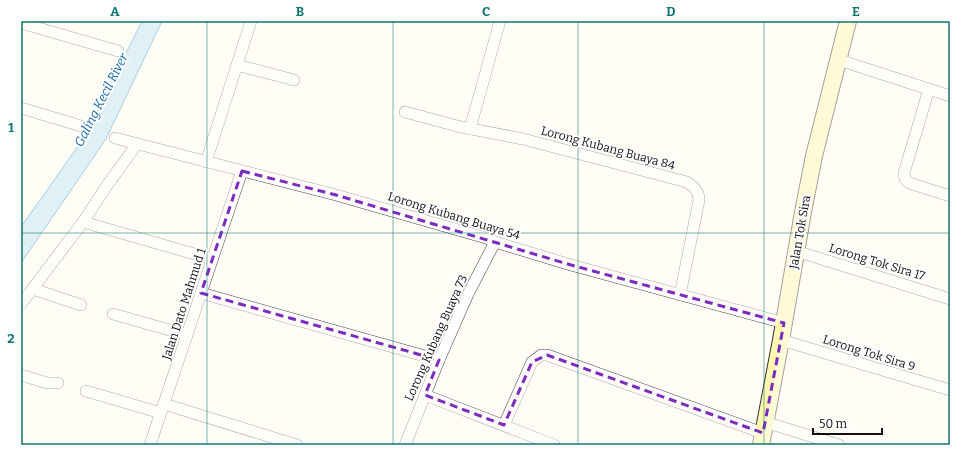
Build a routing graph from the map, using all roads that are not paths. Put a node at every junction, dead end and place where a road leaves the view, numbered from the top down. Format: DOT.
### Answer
graph roads {
  1 [pos="251,21"];
  2 [pos="500,21"];
  3 [pos="848,21"];
  4 [pos="21,23"];
  5 [pos="118,51"];
  6 [pos="838,60"];
  7 [pos="236,65"];
  8 [pos="294,80"];
  9 [pos="929,89"];
  10 [pos="950,96"];
  11 [pos="21,108"];
  12 [pos="405,112"];
  13 [pos="81,126"];
  14 [pos="470,129"];
  15 [pos="115,138"];
  16 [pos="138,144"];
  17 [pos="206,162"];
  18 [pos="242,171"];
  19 [pos="950,196"];
  20 [pos="83,222"];
  21 [pos="495,242"];
  22 [pos="796,251"];
  23 [pos="212,259"];
  24 [pos="33,289"];
  25 [pos="201,293"];
  26 [pos="680,295"];
  27 [pos="950,299"];
  28 [pos="21,304"];
  29 [pos="81,305"];
  30 [pos="113,314"];
  31 [pos="784,323"];
  32 [pos="187,335"];
  33 [pos="781,340"];
  34 [pos="439,360"];
  35 [pos="21,375"];
  36 [pos="58,383"];
  37 [pos="950,390"];
  38 [pos="86,391"];
  39 [pos="425,395"];
  40 [pos="163,408"];
  41 [pos="504,425"];
  42 [pos="763,434"];
  43 [pos="150,445"];
  44 [pos="297,445"];
  45 [pos="405,445"];
  46 [pos="554,445"];
  47 [pos="839,445"];
  1 -- 7 [label="street"];
  2 -- 14 [label="street"];
  3 -- 6 [label="street, Jalan Tok Sira"];
  4 -- 5 [label="street"];
  6 -- 9 [label="street"];
  6 -- 22 [label="street, Jalan Tok Sira"];
  7 -- 8 [label="street"];
  7 -- 17 [label="street"];
  9 -- 10 [label="street"];
  9 -- 19 [label="street"];
  11 -- 13 [label="street"];
  12 -- 14 [label="street, Lorong Kubang Buaya 84"];
  14 -- 26 [label="street, Lorong Kubang Buaya 84"];
  15 -- 16 [label="street, Lorong Kubang Buaya 54"];
  16 -- 17 [label="street, Lorong Kubang Buaya 54"];
  16 -- 20 [label="street"];
  17 -- 18 [label="street, Lorong Kubang Buaya 54"];
  18 -- 21 [label="street, Lorong Kubang Buaya 54"];
  18 -- 23 [label="street, Jalan Dato Mahmud 1"];
  20 -- 23 [label="street"];
  20 -- 24 [label="street"];
  21 -- 26 [label="street, Lorong Kubang Buaya 54"];
  21 -- 34 [label="street, Lorong Kubang Buaya 73"];
  22 -- 27 [label="street, Lorong Tok Sira 17"];
  22 -- 31 [label="street, Jalan Tok Sira"];
  23 -- 25 [label="street, Jalan Dato Mahmud 1"];
  24 -- 28 [label="street"];
  24 -- 29 [label="street"];
  25 -- 32 [label="street, Jalan Dato Mahmud 1"];
  25 -- 34 [label="street"];
  26 -- 31 [label="street, Lorong Kubang Buaya 54"];
  30 -- 32 [label="street"];
  31 -- 33 [label="street, Jalan Tok Sira"];
  32 -- 40 [label="street, Jalan Dato Mahmud 1"];
  33 -- 37 [label="street, Lorong Tok Sira 9"];
  33 -- 42 [label="street, Jalan Tok Sira"];
  34 -- 39 [label="street, Lorong Kubang Buaya 73"];
  35 -- 36 [label="street"];
  38 -- 40 [label="street"];
  39 -- 41 [label="street"];
  39 -- 45 [label="street, Lorong Kubang Buaya 73"];
  40 -- 43 [label="street, Jalan Dato Mahmud 1"];
  40 -- 44 [label="street"];
  41 -- 42 [label="street"];
  41 -- 46 [label="street"];
  42 -- 47 [label="street"];
}
